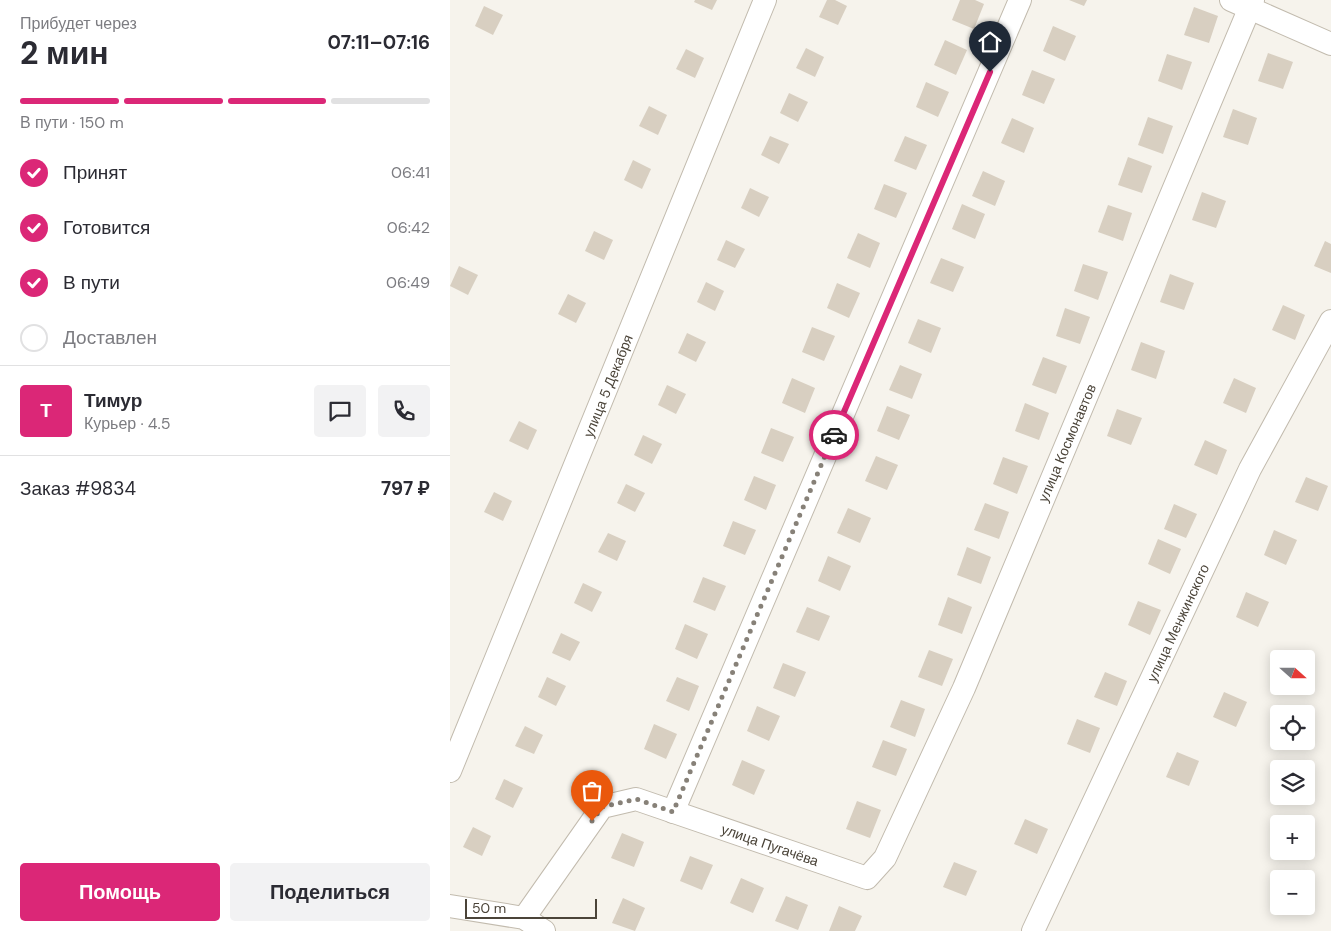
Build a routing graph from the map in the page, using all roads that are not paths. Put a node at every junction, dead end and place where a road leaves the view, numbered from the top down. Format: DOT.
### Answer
graph roads {
  1 [pos="765,0"];
  2 [pos="1020,0"];
  3 [pos="1245,3"];
  4 [pos="1331,44"];
  5 [pos="1331,321"];
  6 [pos="450,771"];
  7 [pos="673,812"];
  8 [pos="867,878"];
  9 [pos="450,906"];
  10 [pos="524,918"];
  11 [pos="544,931"];
  12 [pos="1033,931"];
  1 -- 6 [label="street, улица 5 Декабря"];
  2 -- 7 [label="street"];
  3 -- 4 [label="street"];
  3 -- 8 [label="street, улица Космонавтов"];
  5 -- 12 [label="street, улица Менжинского"];
  7 -- 8 [label="street, улица Пугачёва"];
  7 -- 10 [label="street, улица Пугачёва"];
  9 -- 10 [label="street"];
  10 -- 11 [label="street"];
}
